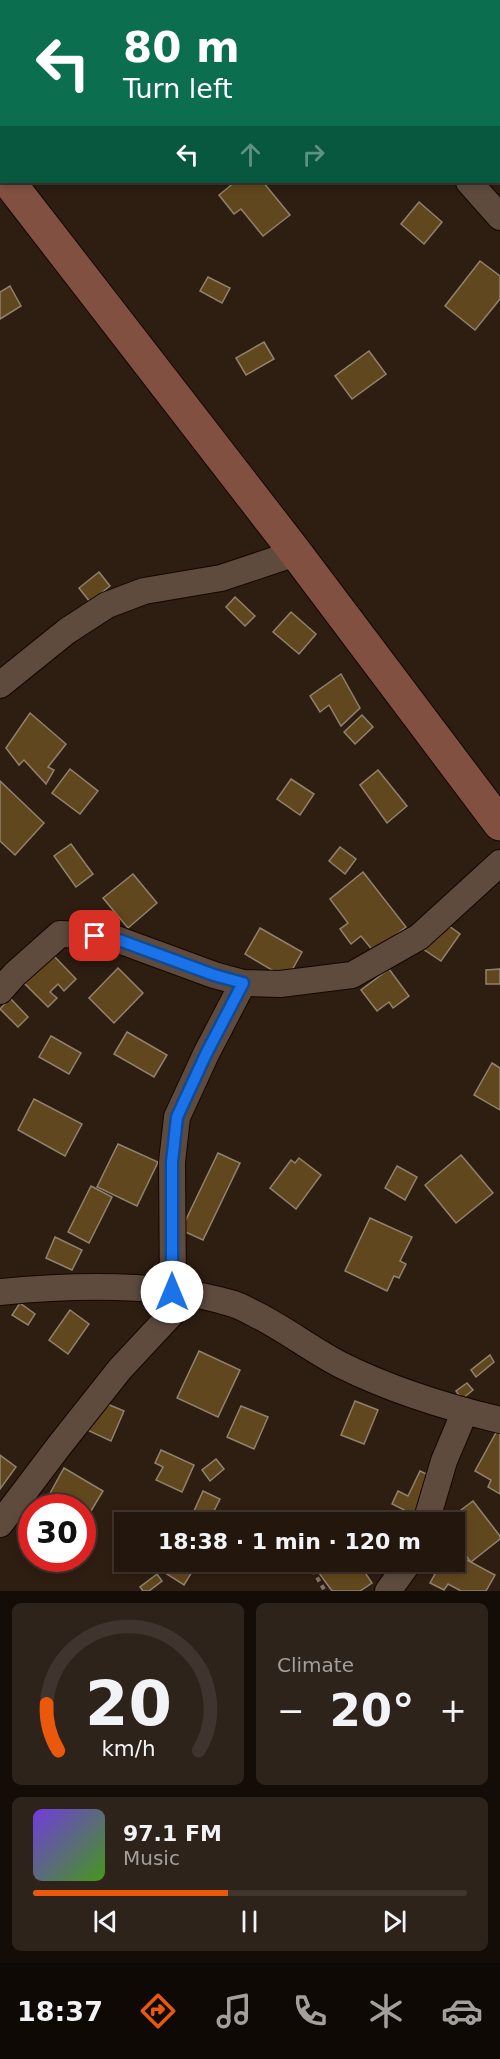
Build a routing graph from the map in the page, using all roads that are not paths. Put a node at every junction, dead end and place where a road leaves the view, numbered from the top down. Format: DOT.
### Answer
graph roads {
  1 [pos="10,183"];
  2 [pos="470,183"];
  3 [pos="500,217"];
  4 [pos="296,553"];
  5 [pos="0,685"];
  6 [pos="500,824"];
  7 [pos="500,863"];
  8 [pos="243,983"];
  9 [pos="0,991"];
  10 [pos="0,1292"];
  11 [pos="181,1293"];
  12 [pos="465,1411"];
  13 [pos="500,1420"];
  14 [pos="429,1512"];
  15 [pos="0,1524"];
  16 [pos="402,1572"];
  17 [pos="388,1591"];
  1 -- 4 [label="main road"];
  2 -- 3 [label="street"];
  4 -- 5 [label="street"];
  4 -- 6 [label="main road"];
  7 -- 8 [label="street"];
  8 -- 9 [label="street"];
  8 -- 11 [label="street"];
  10 -- 11 [label="street"];
  11 -- 12 [label="street"];
  11 -- 15 [label="street"];
  12 -- 13 [label="street"];
  12 -- 14 [label="street"];
  16 -- 17 [label="street"];
}
